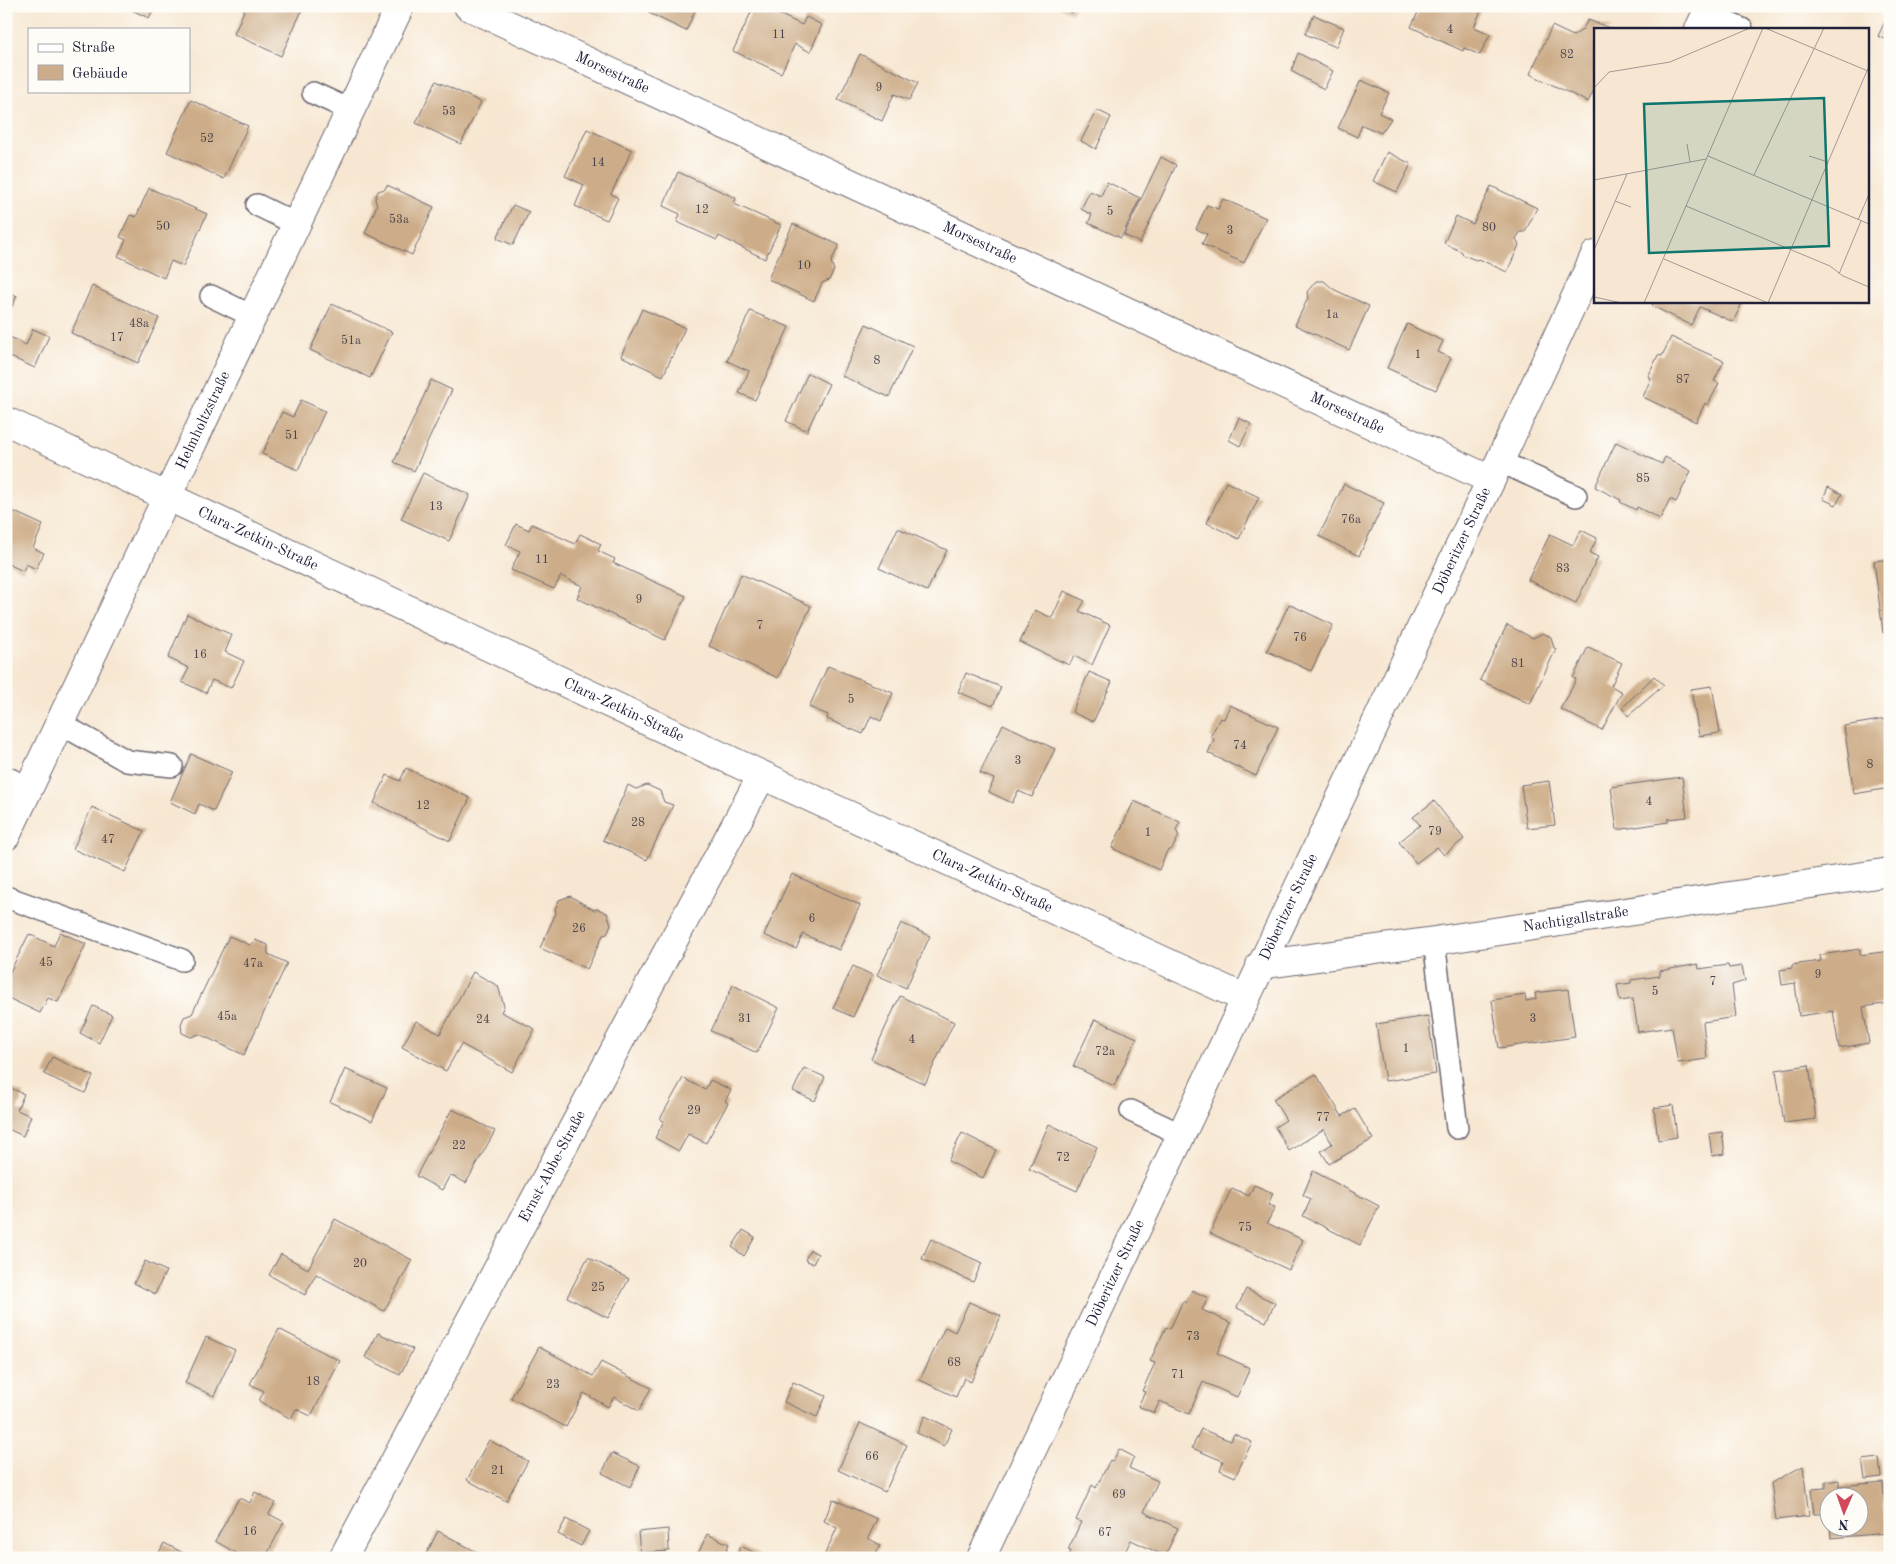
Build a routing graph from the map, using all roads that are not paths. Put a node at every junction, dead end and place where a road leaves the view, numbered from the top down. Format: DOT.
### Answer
graph roads {
  1 [pos="400,6"];
  2 [pos="468,6"];
  3 [pos="1705,16"];
  4 [pos="1739,28"];
  5 [pos="313,93"];
  6 [pos="350,110"];
  7 [pos="257,205"];
  8 [pos="296,224"];
  9 [pos="1594,257"];
  10 [pos="211,296"];
  11 [pos="252,316"];
  12 [pos="6,420"];
  13 [pos="1495,471"];
  14 [pos="166,495"];
  15 [pos="1576,496"];
  16 [pos="59,723"];
  17 [pos="172,766"];
  18 [pos="762,775"];
  19 [pos="18,782"];
  20 [pos="6,836"];
  21 [pos="1890,872"];
  22 [pos="6,897"];
  23 [pos="1434,941"];
  24 [pos="182,960"];
  25 [pos="1260,965"];
  26 [pos="1244,998"];
  27 [pos="1131,1111"];
  28 [pos="1457,1128"];
  29 [pos="1180,1134"];
  30 [pos="343,1558"];
  31 [pos="980,1558"];
  1 -- 6 [label="street, Helmholtzstraße"];
  2 -- 13 [label="street, Morsestraße"];
  3 -- 4 [label="lane"];
  5 -- 6 [label="lane"];
  6 -- 8 [label="street, Helmholtzstraße"];
  7 -- 8 [label="lane"];
  8 -- 11 [label="street, Helmholtzstraße"];
  9 -- 13 [label="street, Döberitzer Straße"];
  10 -- 11 [label="lane"];
  11 -- 14 [label="street, Helmholtzstraße"];
  12 -- 14 [label="street, Clara-Zetkin-Straße"];
  13 -- 15 [label="lane"];
  13 -- 25 [label="street, Döberitzer Straße"];
  14 -- 16 [label="street, Helmholtzstraße"];
  14 -- 18 [label="street, Clara-Zetkin-Straße"];
  16 -- 17 [label="lane"];
  16 -- 19 [label="street, Helmholtzstraße"];
  18 -- 26 [label="street, Clara-Zetkin-Straße"];
  18 -- 30 [label="street, Ernst-Abbe-Straße"];
  19 -- 20 [label="street, Helmholtzstraße"];
  21 -- 23 [label="street, Nachtigallstraße"];
  22 -- 24 [label="lane"];
  23 -- 25 [label="street, Nachtigallstraße"];
  23 -- 28 [label="lane"];
  25 -- 26 [label="street, Döberitzer Straße"];
  26 -- 29 [label="street, Döberitzer Straße"];
  27 -- 29 [label="lane"];
  29 -- 31 [label="street, Döberitzer Straße"];
}
